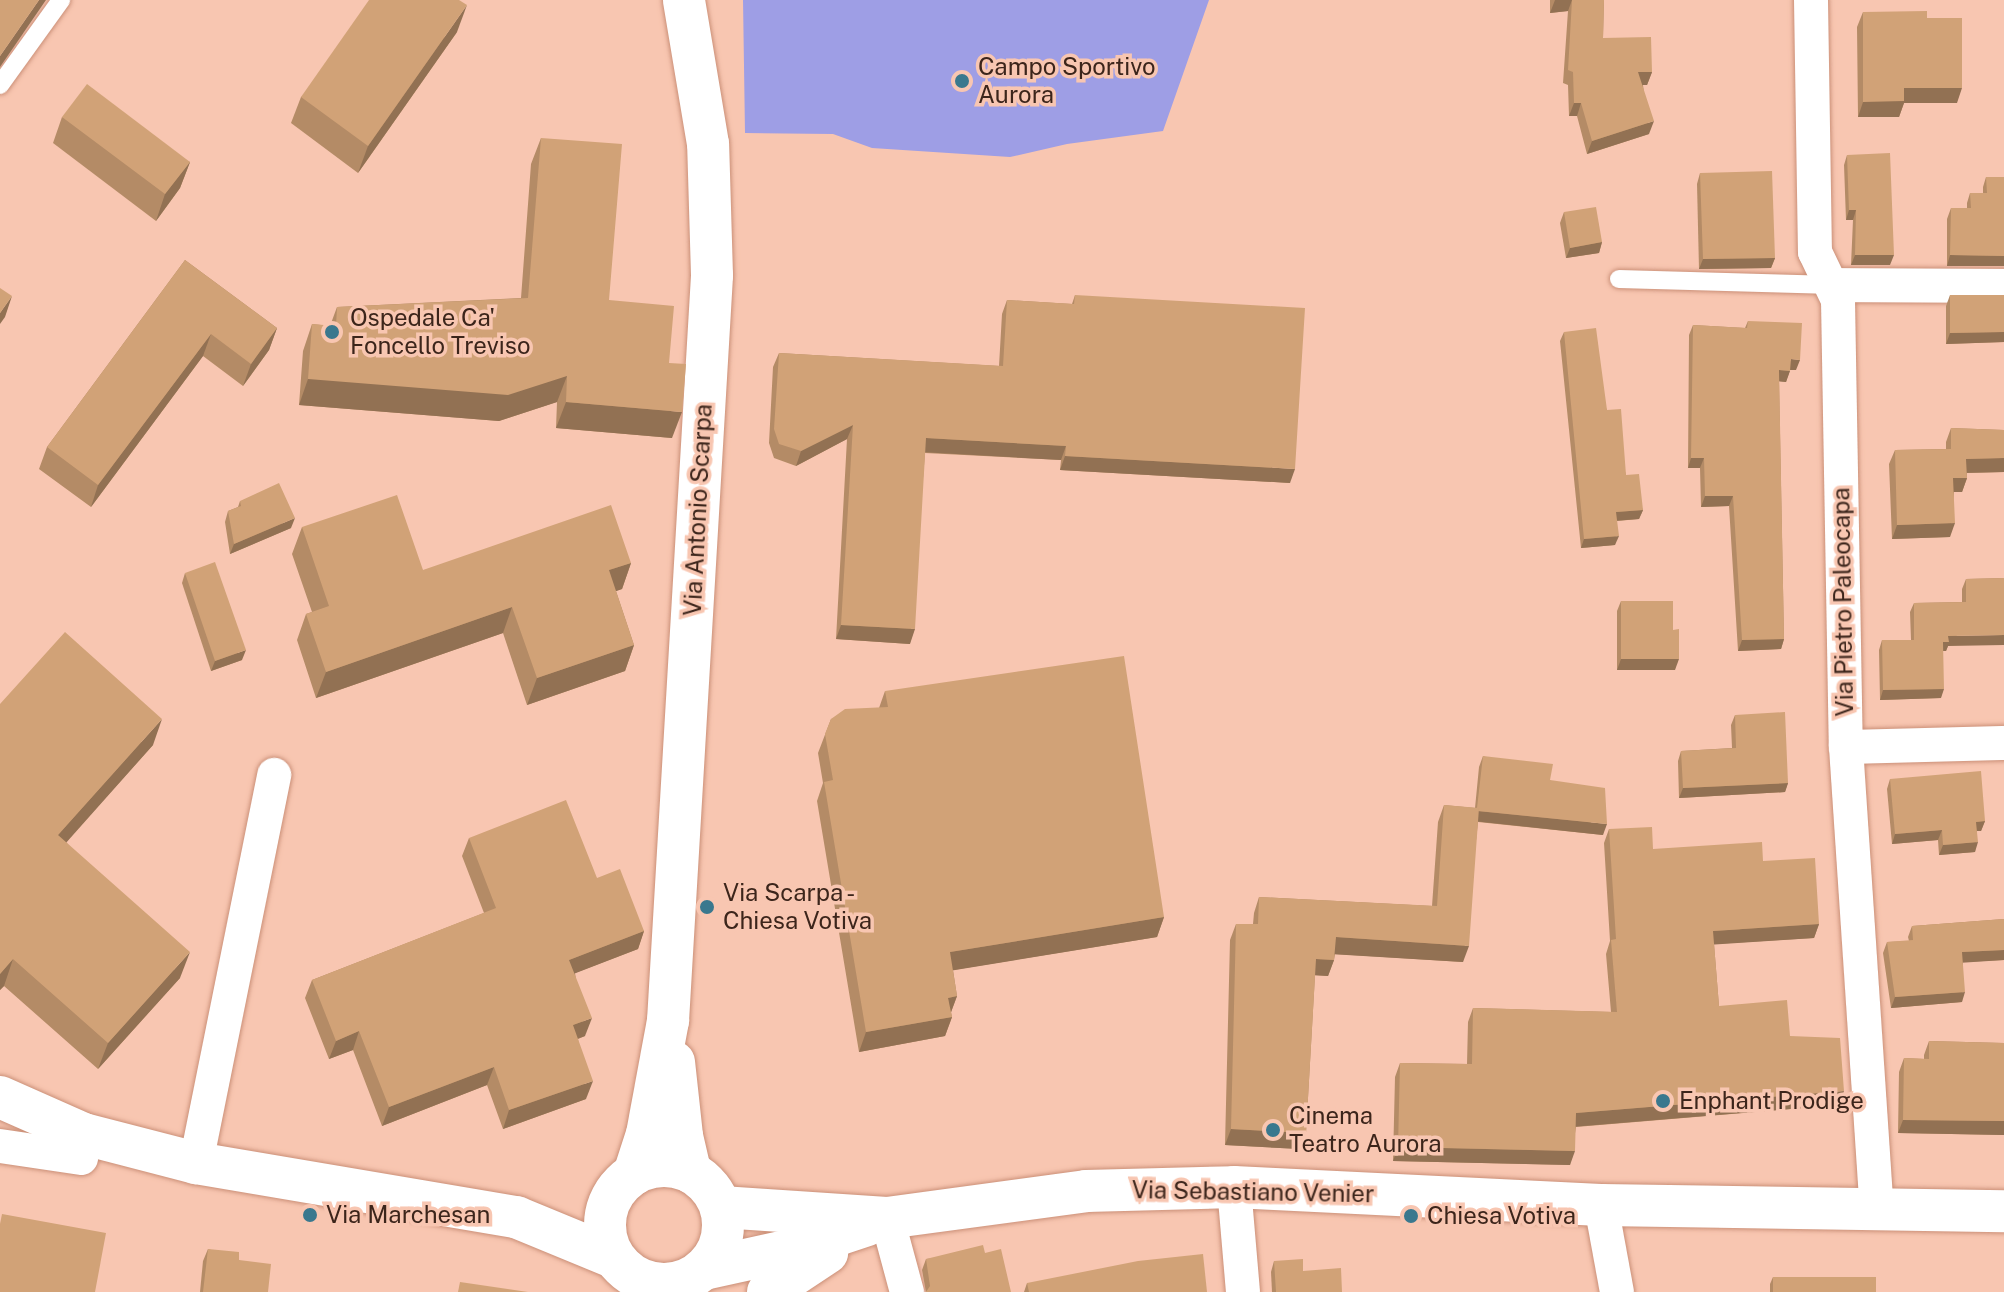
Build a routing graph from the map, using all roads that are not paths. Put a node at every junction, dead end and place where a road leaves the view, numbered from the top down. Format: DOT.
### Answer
graph roads {
  1 [pos="61,0"];
  2 [pos="684,0"];
  3 [pos="1811,0"];
  4 [pos="0,85"];
  5 [pos="1619,279"];
  6 [pos="1833,285"];
  7 [pos="2004,286"];
  8 [pos="2004,743"];
  9 [pos="1846,747"];
  10 [pos="274,775"];
  11 [pos="668,1021"];
  12 [pos="0,1097"];
  13 [pos="0,1129"];
  14 [pos="0,1146"];
  15 [pos="81,1158"];
  16 [pos="196,1163"];
  17 [pos="690,1172"];
  18 [pos="624,1184"];
  19 [pos="1234,1187"];
  20 [pos="1601,1205"];
  21 [pos="721,1207"];
  22 [pos="1877,1210"];
  23 [pos="2004,1211"];
  24 [pos="516,1217"];
  25 [pos="887,1218"];
  26 [pos="634,1277"];
  27 [pos="702,1278"];
  28 [pos="768,1292"];
  29 [pos="907,1292"];
  30 [pos="1243,1292"];
  31 [pos="1617,1292"];
  1 -- 4 [label="lane"];
  2 -- 11 [label="street, Via Antonio Scarpa"];
  3 -- 6 [label="street, Via Pietro Paleocapa"];
  5 -- 6 [label="lane"];
  6 -- 7 [label="street"];
  6 -- 9 [label="street, Via Pietro Paleocapa"];
  8 -- 9 [label="street"];
  9 -- 22 [label="street, Via Pietro Paleocapa"];
  10 -- 16 [label="street"];
  11 -- 17 [label="street, Via Antonio Scarpa"];
  11 -- 18 [label="street, Via Antonio Scarpa"];
  12 -- 16 [label="street"];
  13 -- 15 [label="street"];
  14 -- 15 [label="street"];
  15 -- 16 [label="street"];
  16 -- 24 [label="street"];
  17 -- 18 [label="street"];
  17 -- 21 [label="street"];
  18 -- 24 [label="street"];
  18 -- 26 [label="street"];
  19 -- 20 [label="street, Via Sebastiano Venier"];
  19 -- 25 [label="street, Via Sebastiano Venier"];
  19 -- 30 [label="street"];
  20 -- 22 [label="street, Via Sebastiano Venier"];
  20 -- 31 [label="street"];
  21 -- 25 [label="street, Via Sebastiano Venier"];
  21 -- 27 [label="street"];
  22 -- 23 [label="street, Via Sebastiano Venier"];
  24 -- 26 [label="street"];
  25 -- 27 [label="street, Via Sebastiano Venier"];
  25 -- 28 [label="street"];
  25 -- 29 [label="street"];
  26 -- 27 [label="street, Via Sebastiano Venier"];
}
